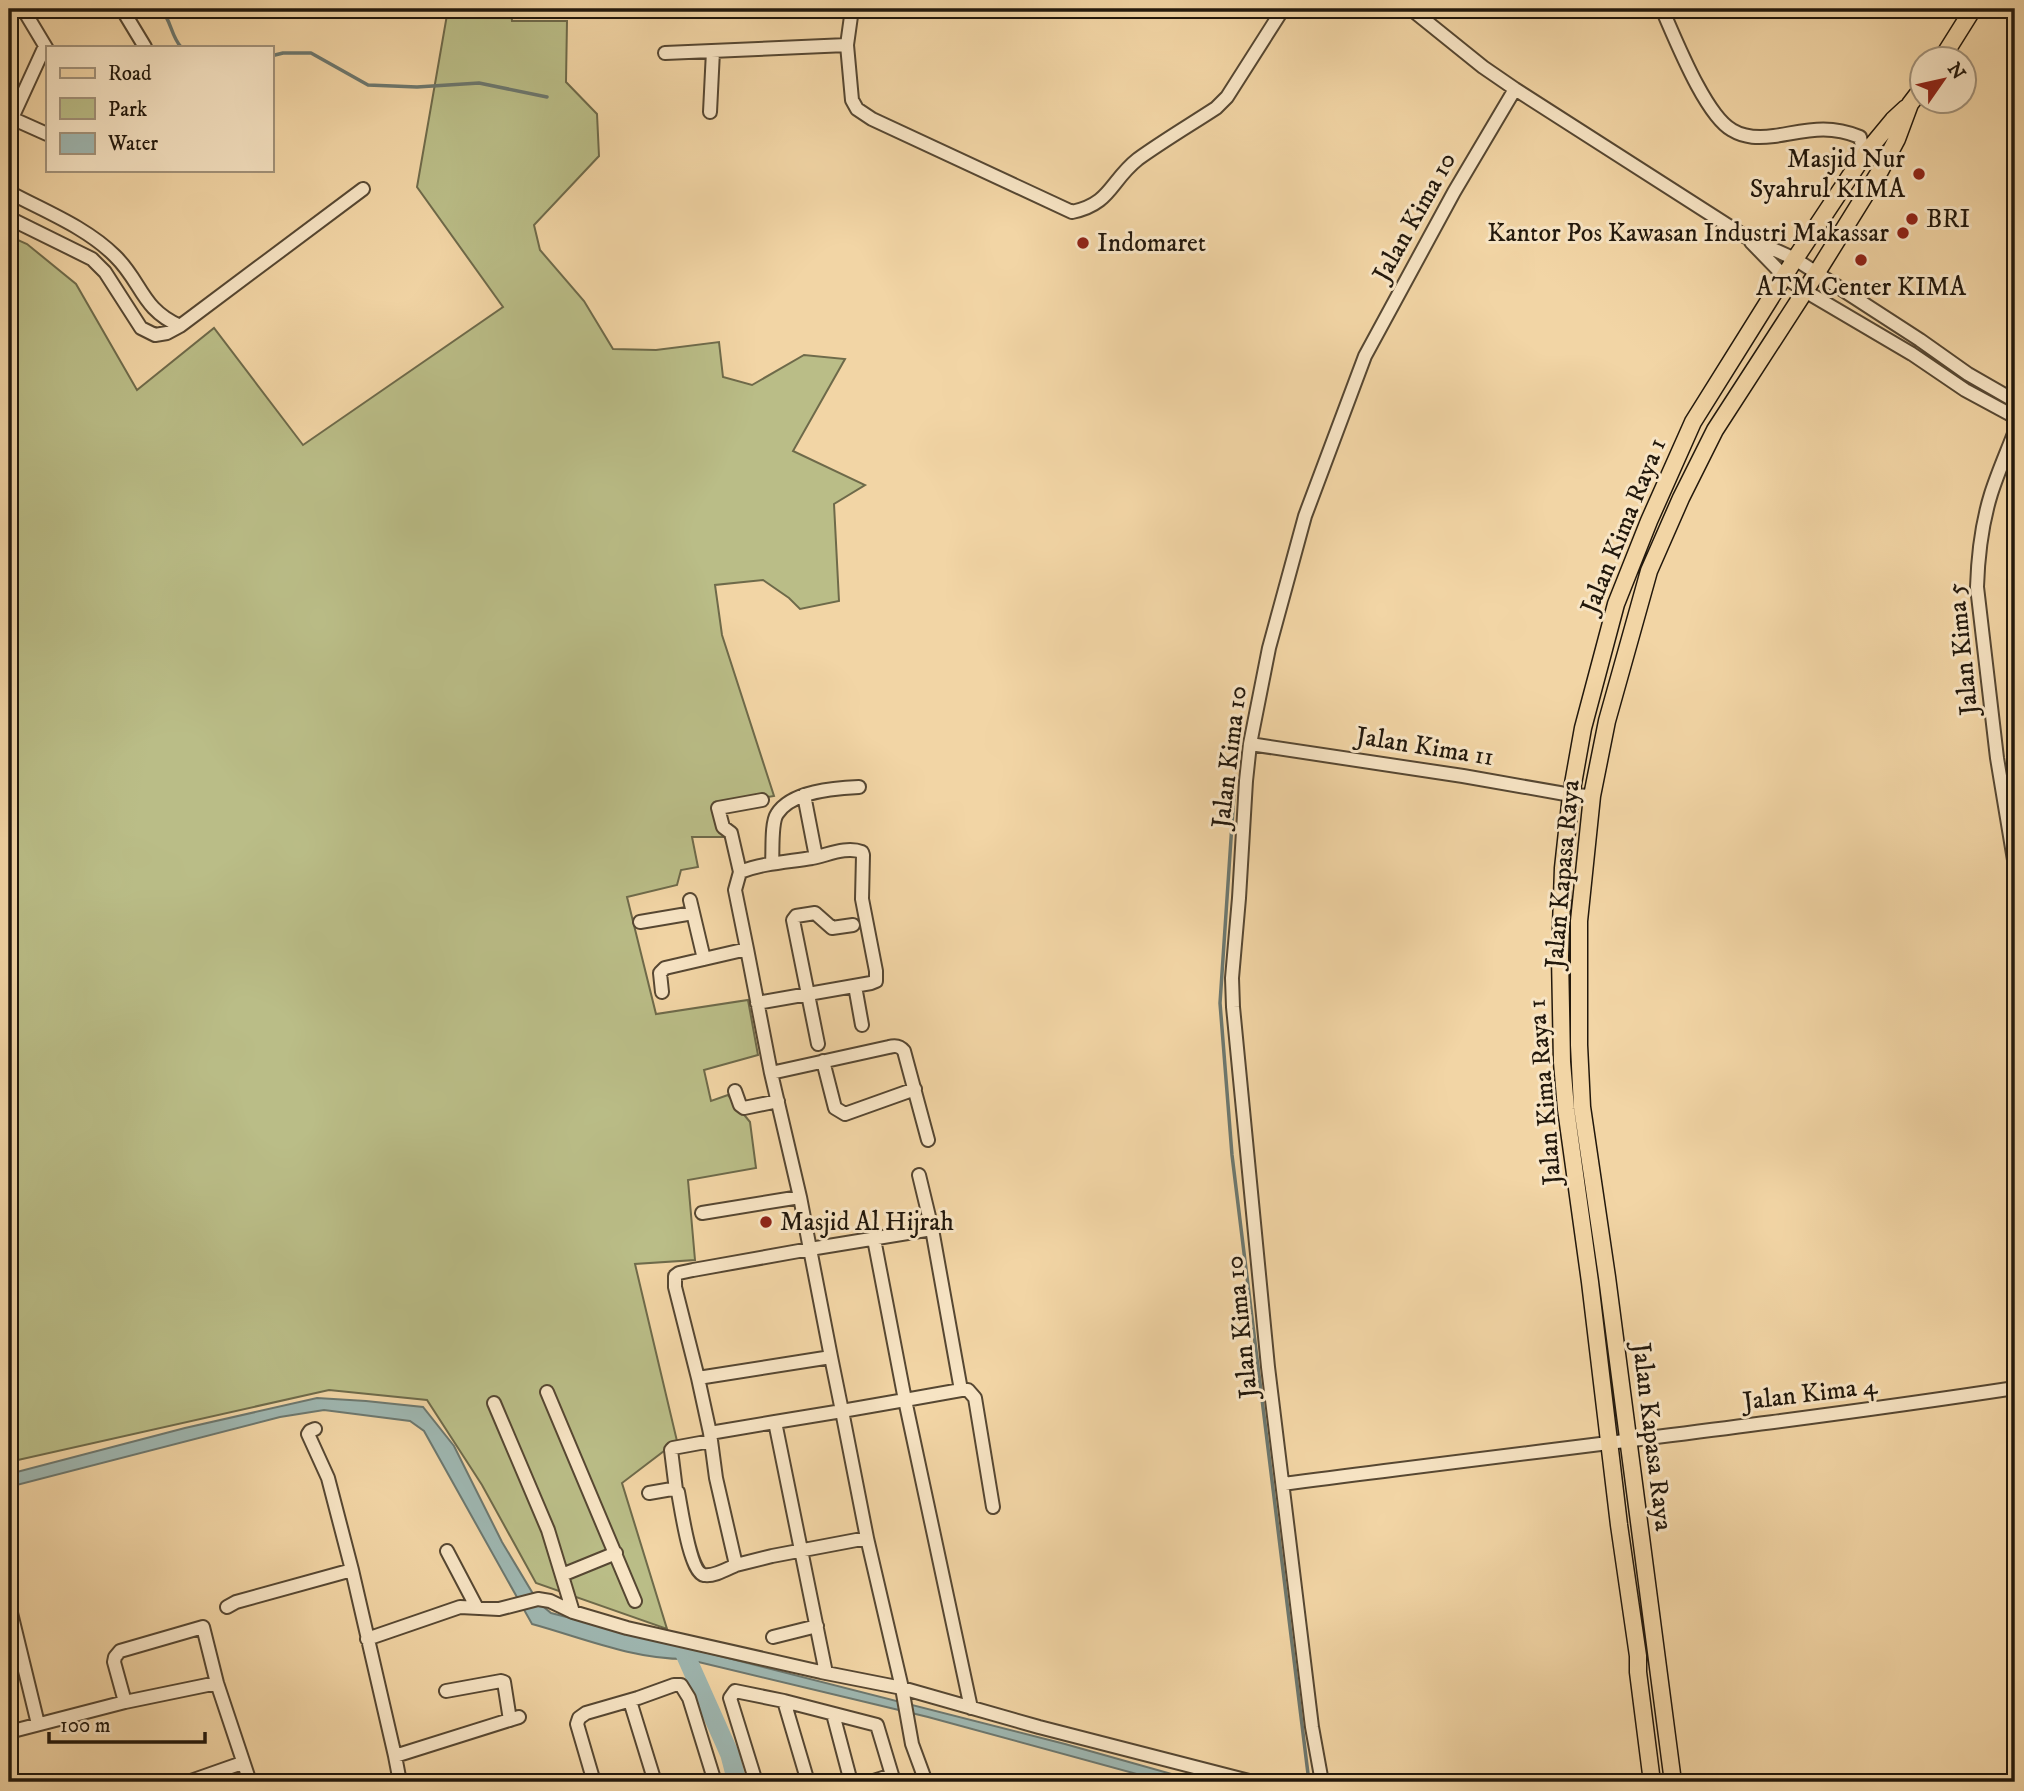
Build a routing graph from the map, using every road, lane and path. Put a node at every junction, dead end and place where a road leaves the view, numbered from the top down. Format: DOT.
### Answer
graph roads {
  1 [pos="23,9"];
  2 [pos="122,9"];
  3 [pos="852,9"];
  4 [pos="1283,9"];
  5 [pos="1411,9"];
  6 [pos="1662,9"];
  7 [pos="1973,9"];
  8 [pos="847,45"];
  9 [pos="144,46"];
  10 [pos="1950,46"];
  11 [pos="46,48"];
  12 [pos="712,51"];
  13 [pos="664,53"];
  14 [pos="1515,89"];
  15 [pos="1909,105"];
  16 [pos="1909,107"];
  17 [pos="710,113"];
  18 [pos="10,117"];
  19 [pos="46,134"];
  20 [pos="1881,134"];
  21 [pos="1860,137"];
  22 [pos="1864,155"];
  23 [pos="362,189"];
  24 [pos="9,192"];
  25 [pos="9,218"];
  26 [pos="1746,237"];
  27 [pos="1795,259"];
  28 [pos="1816,274"];
  29 [pos="1784,276"];
  30 [pos="1805,291"];
  31 [pos="180,326"];
  32 [pos="2015,401"];
  33 [pos="2015,417"];
  34 [pos="2015,431"];
  35 [pos="1250,744"];
  36 [pos="859,787"];
  37 [pos="804,795"];
  38 [pos="1571,795"];
  39 [pos="1592,796"];
  40 [pos="762,800"];
  41 [pos="816,857"];
  42 [pos="772,863"];
  43 [pos="2015,866"];
  44 [pos="740,872"];
  45 [pos="690,900"];
  46 [pos="693,913"];
  47 [pos="640,922"];
  48 [pos="853,925"];
  49 [pos="747,949"];
  50 [pos="704,959"];
  51 [pos="855,986"];
  52 [pos="662,992"];
  53 [pos="809,993"];
  54 [pos="757,1003"];
  55 [pos="862,1025"];
  56 [pos="818,1044"];
  57 [pos="823,1061"];
  58 [pos="771,1073"];
  59 [pos="915,1089"];
  60 [pos="735,1091"];
  61 [pos="778,1101"];
  62 [pos="928,1140"];
  63 [pos="919,1175"];
  64 [pos="800,1197"];
  65 [pos="702,1213"];
  66 [pos="932,1229"];
  67 [pos="874,1239"];
  68 [pos="810,1249"];
  69 [pos="831,1357"];
  70 [pos="698,1378"];
  71 [pos="2015,1388"];
  72 [pos="961,1390"];
  73 [pos="547,1392"];
  74 [pos="905,1400"];
  75 [pos="494,1404"];
  76 [pos="842,1410"];
  77 [pos="775,1422"];
  78 [pos="315,1429"];
  79 [pos="711,1437"];
  80 [pos="1628,1442"];
  81 [pos="1609,1444"];
  82 [pos="1283,1483"];
  83 [pos="676,1490"];
  84 [pos="649,1493"];
  85 [pos="993,1507"];
  86 [pos="867,1538"];
  87 [pos="447,1550"];
  88 [pos="800,1550"];
  89 [pos="616,1553"];
  90 [pos="736,1565"];
  91 [pos="352,1570"];
  92 [pos="562,1575"];
  93 [pos="635,1601"];
  94 [pos="227,1607"];
  95 [pos="477,1608"];
  96 [pos="573,1612"];
  97 [pos="10,1613"];
  98 [pos="817,1626"];
  99 [pos="773,1637"];
  100 [pos="367,1639"];
  101 [pos="826,1673"];
  102 [pos="217,1683"];
  103 [pos="446,1691"];
  104 [pos="903,1694"];
  105 [pos="629,1701"];
  106 [pos="784,1701"];
  107 [pos="125,1702"];
  108 [pos="971,1708"];
  109 [pos="832,1714"];
  110 [pos="38,1724"];
  111 [pos="9,1732"];
  112 [pos="395,1756"];
  113 [pos="242,1763"];
  114 [pos="188,1782"];
  115 [pos="250,1782"];
  116 [pos="400,1782"];
  117 [pos="594,1782"];
  118 [pos="655,1782"];
  119 [pos="715,1782"];
  120 [pos="756,1782"];
  121 [pos="807,1782"];
  122 [pos="851,1782"];
  123 [pos="870,1782"];
  124 [pos="926,1782"];
  125 [pos="1253,1782"];
  126 [pos="1322,1782"];
  127 [pos="1653,1782"];
  128 [pos="1673,1782"];
  1 -- 11 [label="street"];
  2 -- 9 [label="street"];
  3 -- 8 [label="street"];
  4 -- 8 [label="street"];
  5 -- 14 [label="street"];
  6 -- 21 [label="street"];
  7 -- 10 [label="main road"];
  8 -- 12 [label="street"];
  11 -- 18 [label="street"];
  12 -- 13 [label="street"];
  12 -- 17 [label="street"];
  14 -- 26 [label="street"];
  14 -- 35 [label="street, Jalan Kima 10"];
  15 -- 20 [label="main road, Jalan Kima Raya 1"];
  16 -- 28 [label="main road, Jalan Kapasa Raya"];
  18 -- 19 [label="street"];
  20 -- 21 [label="street"];
  20 -- 22 [label="main road, Jalan Kima Raya 1"];
  21 -- 22 [label="street"];
  22 -- 27 [label="main road, Jalan Kima Raya 1"];
  23 -- 31 [label="street"];
  24 -- 31 [label="street"];
  25 -- 31 [label="street"];
  26 -- 27 [label="street"];
  26 -- 29 [label="street"];
  27 -- 28 [label="street"];
  27 -- 29 [label="main road, Jalan Kima Raya 1"];
  28 -- 30 [label="main road, Jalan Kapasa Raya"];
  28 -- 32 [label="street"];
  29 -- 30 [label="street"];
  29 -- 38 [label="main road, Jalan Kima Raya 1"];
  30 -- 33 [label="street"];
  30 -- 39 [label="main road, Jalan Kapasa Raya"];
  34 -- 43 [label="street, Jalan Kima 5"];
  35 -- 38 [label="street, Jalan Kima 11"];
  35 -- 82 [label="street, Jalan Kima 10"];
  36 -- 37 [label="street"];
  37 -- 41 [label="street"];
  37 -- 42 [label="street"];
  38 -- 39 [label="street, Jalan Kima 11"];
  38 -- 81 [label="main road, Jalan Kima Raya 1"];
  39 -- 80 [label="main road, Jalan Kapasa Raya"];
  40 -- 44 [label="street"];
  41 -- 42 [label="street"];
  41 -- 51 [label="street"];
  42 -- 44 [label="street"];
  44 -- 49 [label="street"];
  45 -- 46 [label="street"];
  46 -- 47 [label="street"];
  46 -- 50 [label="street"];
  48 -- 53 [label="street"];
  49 -- 50 [label="street"];
  49 -- 54 [label="street"];
  50 -- 52 [label="street"];
  51 -- 53 [label="street"];
  51 -- 55 [label="street"];
  53 -- 54 [label="street"];
  53 -- 56 [label="street"];
  54 -- 58 [label="street"];
  57 -- 58 [label="street"];
  57 -- 59 [label="street"];
  57 -- 59 [label="street"];
  58 -- 61 [label="street"];
  59 -- 62 [label="street"];
  60 -- 61 [label="street"];
  61 -- 64 [label="street"];
  63 -- 66 [label="street"];
  64 -- 65 [label="street"];
  64 -- 68 [label="street"];
  66 -- 67 [label="street"];
  66 -- 72 [label="street"];
  67 -- 68 [label="street"];
  67 -- 74 [label="street"];
  68 -- 69 [label="street"];
  68 -- 70 [label="street"];
  69 -- 70 [label="street"];
  69 -- 76 [label="street"];
  70 -- 79 [label="street"];
  71 -- 80 [label="street, Jalan Kima 4"];
  72 -- 74 [label="street"];
  72 -- 85 [label="street"];
  73 -- 89 [label="street"];
  74 -- 76 [label="street"];
  74 -- 108 [label="street"];
  75 -- 92 [label="street"];
  76 -- 77 [label="street"];
  76 -- 86 [label="street"];
  77 -- 79 [label="street"];
  77 -- 88 [label="street"];
  78 -- 91 [label="street"];
  79 -- 83 [label="street"];
  79 -- 90 [label="street"];
  80 -- 81 [label="street, Jalan Kima 4"];
  80 -- 128 [label="main road, Jalan Kapasa Raya"];
  81 -- 82 [label="street"];
  81 -- 127 [label="main road, Jalan Kima Raya 1"];
  82 -- 126 [label="street, Jalan Kima 10"];
  83 -- 84 [label="street"];
  83 -- 90 [label="street"];
  86 -- 88 [label="street"];
  86 -- 104 [label="street"];
  87 -- 95 [label="street"];
  88 -- 90 [label="street"];
  88 -- 98 [label="street"];
  89 -- 92 [label="street"];
  89 -- 93 [label="street"];
  91 -- 94 [label="street"];
  91 -- 100 [label="street"];
  92 -- 96 [label="street"];
  95 -- 96 [label="street"];
  95 -- 100 [label="street"];
  96 -- 101 [label="street"];
  97 -- 110 [label="street"];
  98 -- 99 [label="street"];
  98 -- 101 [label="street"];
  100 -- 112 [label="street"];
  101 -- 104 [label="street"];
  102 -- 107 [label="street"];
  102 -- 107 [label="street"];
  102 -- 113 [label="street"];
  103 -- 112 [label="street"];
  104 -- 108 [label="street"];
  104 -- 124 [label="street"];
  105 -- 117 [label="street"];
  105 -- 118 [label="street"];
  105 -- 119 [label="street"];
  106 -- 109 [label="street"];
  106 -- 120 [label="street"];
  106 -- 121 [label="street"];
  107 -- 110 [label="street"];
  108 -- 125 [label="street"];
  109 -- 122 [label="street"];
  109 -- 123 [label="street"];
  110 -- 111 [label="street"];
  112 -- 116 [label="street"];
  113 -- 114 [label="street"];
  113 -- 115 [label="street"];
}
